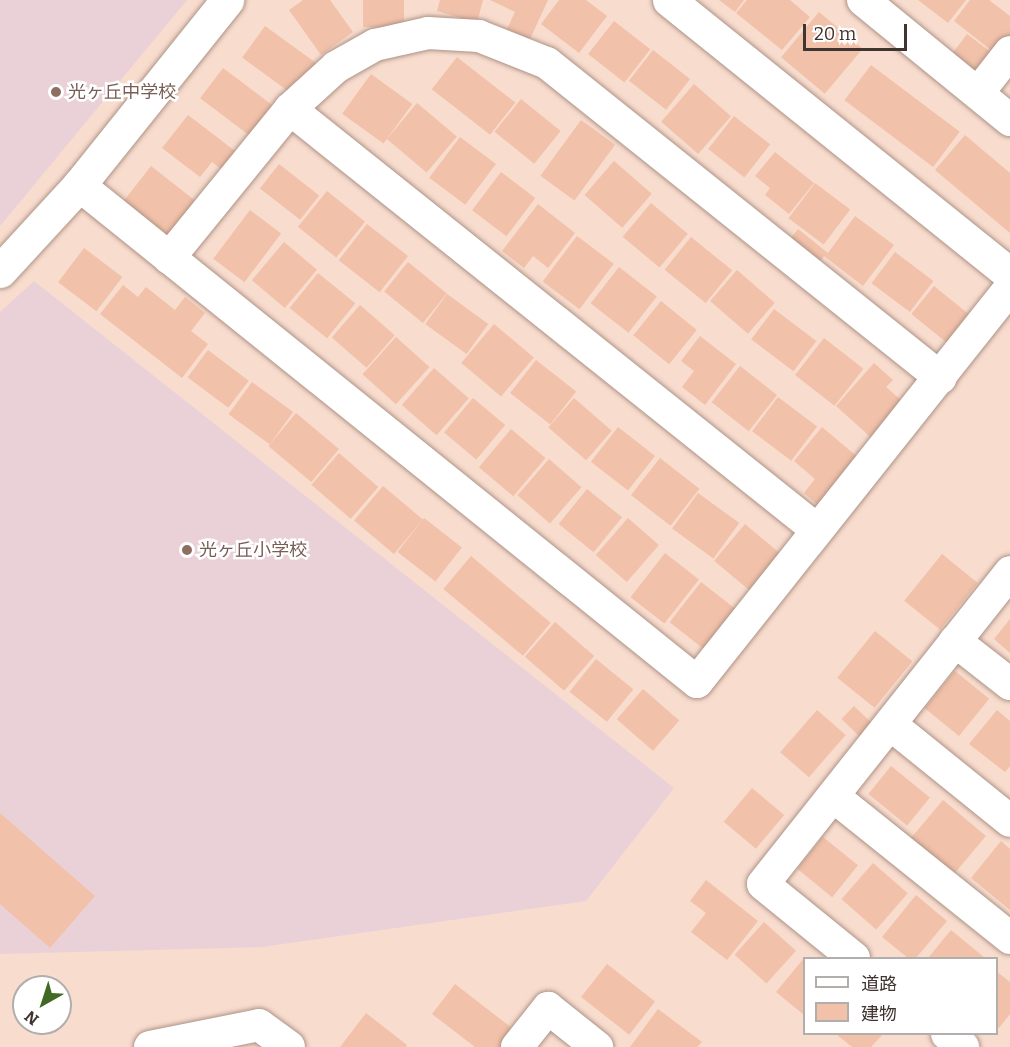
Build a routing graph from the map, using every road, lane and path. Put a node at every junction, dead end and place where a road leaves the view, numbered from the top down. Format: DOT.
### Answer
graph roads {
  1 [pos="227,0"];
  2 [pos="669,0"];
  3 [pos="863,0"];
  4 [pos="1010,52"];
  5 [pos="978,93"];
  6 [pos="290,109"];
  7 [pos="1010,120"];
  8 [pos="80,185"];
  9 [pos="169,258"];
  10 [pos="0,271"];
  11 [pos="1010,274"];
  12 [pos="1010,288"];
  13 [pos="941,378"];
  14 [pos="816,529"];
  15 [pos="1010,572"];
  16 [pos="955,640"];
  17 [pos="1010,684"];
  18 [pos="890,724"];
  19 [pos="833,796"];
  20 [pos="1010,821"];
  21 [pos="1010,938"];
  22 [pos="853,957"];
  23 [pos="948,1035"];
  24 [pos="150,1047"];
  25 [pos="289,1047"];
  26 [pos="517,1047"];
  27 [pos="597,1047"];
  28 [pos="963,1047"];
  1 -- 8 [label="street"];
  2 -- 11 [label="street"];
  3 -- 5 [label="street"];
  4 -- 5 [label="street"];
  5 -- 7 [label="street"];
  6 -- 9 [label="street"];
  6 -- 13 [label="street"];
  6 -- 14 [label="street"];
  8 -- 9 [label="street"];
  8 -- 10 [label="street"];
  9 -- 14 [label="street"];
  12 -- 13 [label="street"];
  13 -- 14 [label="street"];
  15 -- 16 [label="street"];
  16 -- 17 [label="street"];
  16 -- 18 [label="street"];
  18 -- 19 [label="street"];
  18 -- 20 [label="street"];
  19 -- 21 [label="street"];
  19 -- 22 [label="street"];
  23 -- 28 [label="street"];
  24 -- 25 [label="street"];
  26 -- 27 [label="street"];
}
